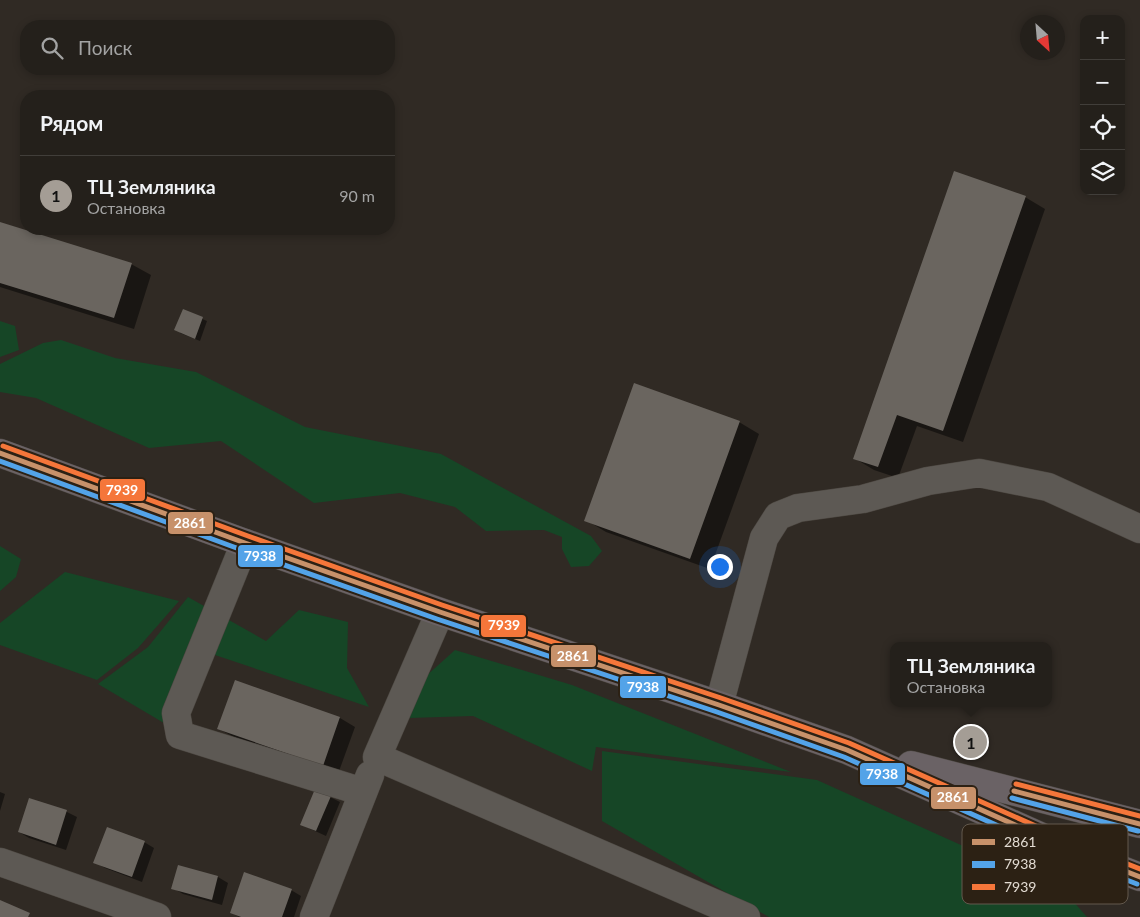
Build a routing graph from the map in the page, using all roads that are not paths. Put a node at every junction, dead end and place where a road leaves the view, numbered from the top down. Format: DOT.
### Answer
graph roads {
  1 [pos="0,453"];
  2 [pos="1140,529"];
  3 [pos="245,543"];
  4 [pos="440,612"];
  5 [pos="719,705"];
  6 [pos="846,750"];
  7 [pos="377,757"];
  8 [pos="363,792"];
  9 [pos="1012,824"];
  10 [pos="1140,824"];
  11 [pos="0,862"];
  12 [pos="1128,872"];
  13 [pos="1140,877"];
  14 [pos="157,917"];
  15 [pos="314,917"];
  16 [pos="746,917"];
  1 -- 3 [label="main road"];
  2 -- 5 [label="street"];
  3 -- 4 [label="main road"];
  3 -- 8 [label="street"];
  4 -- 5 [label="main road"];
  4 -- 7 [label="street"];
  5 -- 6 [label="main road"];
  6 -- 9 [label="main road"];
  6 -- 10 [label="main road"];
  7 -- 8 [label="street"];
  7 -- 16 [label="street"];
  8 -- 15 [label="street"];
  11 -- 14 [label="street"];
  12 -- 13 [label="main road"];
}
